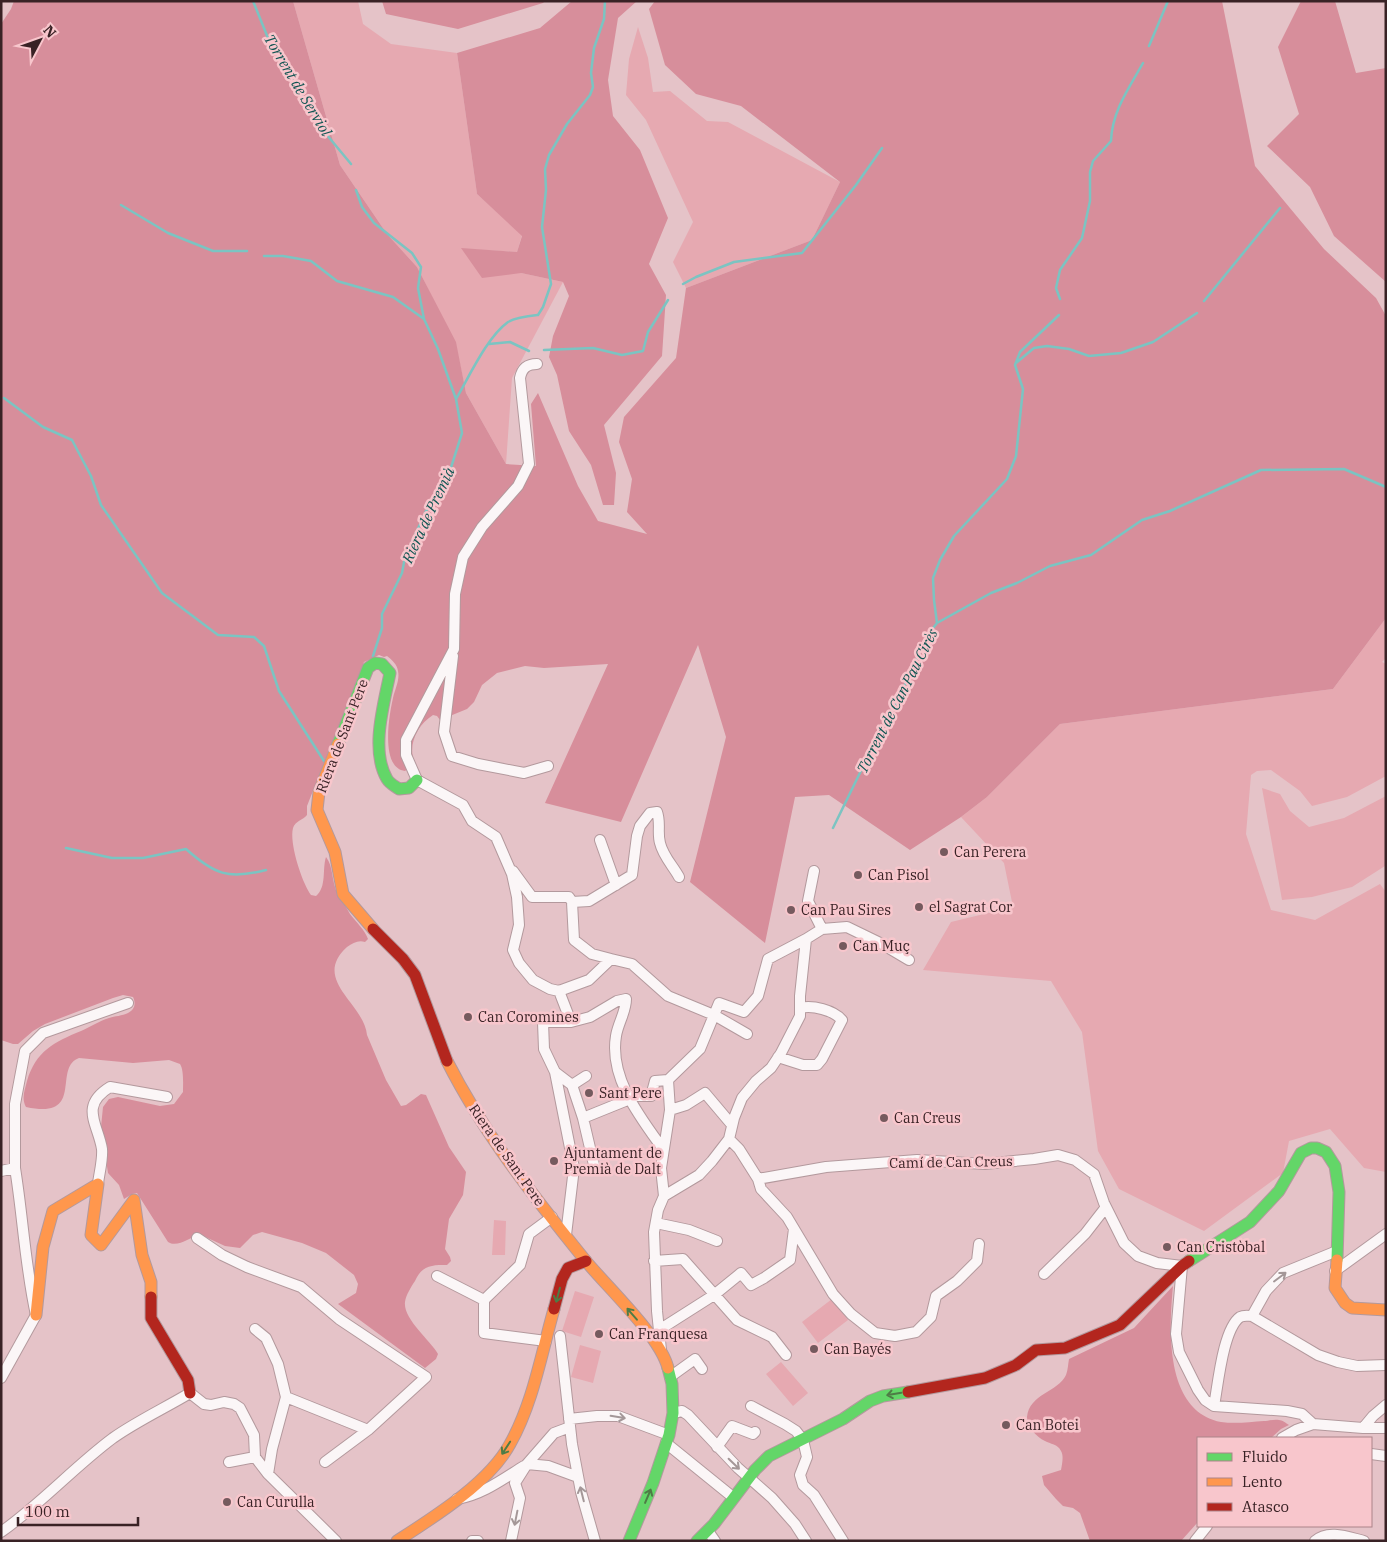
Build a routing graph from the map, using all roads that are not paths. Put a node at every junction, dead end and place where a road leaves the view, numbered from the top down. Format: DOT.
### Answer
graph roads {
  1 [pos="537,364"];
  2 [pos="454,649"];
  3 [pos="548,766"];
  4 [pos="417,780"];
  5 [pos="600,840"];
  6 [pos="506,862"];
  7 [pos="814,871"];
  8 [pos="679,877"];
  9 [pos="616,885"];
  10 [pos="572,902"];
  11 [pos="822,929"];
  12 [pos="806,939"];
  13 [pos="611,959"];
  14 [pos="909,960"];
  15 [pos="559,991"];
  16 [pos="128,1002"];
  17 [pos="800,1008"];
  18 [pos="714,1015"];
  19 [pos="571,1022"];
  20 [pos="747,1034"];
  21 [pos="778,1057"];
  22 [pos="555,1072"];
  23 [pos="586,1076"];
  24 [pos="668,1080"];
  25 [pos="572,1085"];
  26 [pos="167,1097"];
  27 [pos="629,1098"];
  28 [pos="670,1110"];
  29 [pos="583,1118"];
  30 [pos="732,1125"];
  31 [pos="729,1139"];
  32 [pos="663,1149"];
  33 [pos="594,1165"];
  34 [pos="15,1168"];
  35 [pos="1,1171"];
  36 [pos="758,1180"];
  37 [pos="98,1184"];
  38 [pos="664,1196"];
  39 [pos="1106,1207"];
  40 [pos="552,1217"];
  41 [pos="656,1223"];
  42 [pos="794,1229"];
  43 [pos="1386,1234"];
  44 [pos="566,1235"];
  45 [pos="197,1238"];
  46 [pos="717,1241"];
  47 [pos="979,1244"];
  48 [pos="1337,1251"];
  49 [pos="586,1261"];
  50 [pos="654,1261"];
  51 [pos="1182,1266"];
  52 [pos="1335,1271"];
  53 [pos="1044,1274"];
  54 [pos="437,1276"];
  55 [pos="714,1294"];
  56 [pos="484,1300"];
  57 [pos="1386,1310"];
  58 [pos="36,1314"];
  59 [pos="1252,1316"];
  60 [pos="255,1329"];
  61 [pos="659,1330"];
  62 [pos="560,1336"];
  63 [pos="546,1341"];
  64 [pos="661,1352"];
  65 [pos="786,1355"];
  66 [pos="1386,1365"];
  67 [pos="702,1369"];
  68 [pos="670,1377"];
  69 [pos="1,1378"];
  70 [pos="190,1393"];
  71 [pos="286,1397"];
  72 [pos="1386,1405"];
  73 [pos="751,1406"];
  74 [pos="1214,1406"];
  75 [pos="673,1413"];
  76 [pos="570,1423"];
  77 [pos="1313,1424"];
  78 [pos="1341,1427"];
  79 [pos="1363,1428"];
  80 [pos="1386,1428"];
  81 [pos="368,1430"];
  82 [pos="755,1432"];
  83 [pos="1284,1437"];
  84 [pos="1342,1437"];
  85 [pos="668,1439"];
  86 [pos="803,1440"];
  87 [pos="717,1447"];
  88 [pos="1372,1454"];
  89 [pos="1386,1456"];
  90 [pos="255,1457"];
  91 [pos="229,1462"];
  92 [pos="325,1462"];
  93 [pos="527,1464"];
  94 [pos="268,1474"];
  95 [pos="578,1477"];
  96 [pos="749,1478"];
  97 [pos="729,1494"];
  98 [pos="456,1499"];
  99 [pos="1206,1527"];
  100 [pos="1,1532"];
  101 [pos="711,1536"];
  102 [pos="1332,1537"];
  103 [pos="336,1541"];
  104 [pos="397,1541"];
  105 [pos="472,1541"];
  106 [pos="478,1541"];
  107 [pos="511,1541"];
  108 [pos="595,1541"];
  109 [pos="629,1541"];
  110 [pos="697,1541"];
  111 [pos="806,1541"];
  112 [pos="843,1541"];
  113 [pos="1195,1541"];
  114 [pos="1315,1541"];
  115 [pos="1364,1541"];
  1 -- 2 [label="street"];
  2 -- 3 [label="street"];
  2 -- 4 [label="street"];
  4 -- 6 [label="street"];
  4 -- 40 [label="street, Riera de Sant Pere"];
  5 -- 9 [label="street"];
  6 -- 10 [label="street"];
  6 -- 15 [label="street"];
  7 -- 11 [label="street"];
  8 -- 9 [label="street"];
  9 -- 10 [label="street"];
  10 -- 13 [label="street"];
  11 -- 12 [label="street"];
  11 -- 14 [label="street"];
  12 -- 17 [label="street"];
  12 -- 18 [label="street"];
  13 -- 15 [label="street"];
  13 -- 18 [label="street"];
  15 -- 19 [label="street"];
  16 -- 34 [label="street"];
  17 -- 21 [label="street"];
  17 -- 21 [label="street"];
  18 -- 20 [label="street"];
  18 -- 24 [label="street"];
  19 -- 22 [label="street"];
  19 -- 27 [label="street"];
  21 -- 30 [label="street"];
  22 -- 25 [label="street"];
  22 -- 44 [label="street"];
  23 -- 25 [label="street"];
  24 -- 27 [label="street"];
  24 -- 28 [label="street"];
  25 -- 29 [label="street"];
  26 -- 37 [label="street"];
  27 -- 29 [label="street"];
  27 -- 32 [label="street"];
  28 -- 30 [label="street"];
  28 -- 32 [label="street"];
  29 -- 33 [label="street"];
  30 -- 31 [label="street"];
  31 -- 36 [label="street"];
  31 -- 38 [label="street"];
  32 -- 38 [label="street"];
  34 -- 35 [label="street"];
  34 -- 58 [label="street"];
  36 -- 39 [label="street, Camí de Can Creus"];
  36 -- 42 [label="street"];
  37 -- 58 [label="street"];
  37 -- 70 [label="street"];
  38 -- 41 [label="street"];
  39 -- 51 [label="street, Camí de Can Creus"];
  39 -- 53 [label="street"];
  40 -- 44 [label="street, Riera de Sant Pere"];
  40 -- 56 [label="street"];
  41 -- 46 [label="street"];
  41 -- 50 [label="street"];
  42 -- 47 [label="street"];
  42 -- 55 [label="street"];
  43 -- 52 [label="street"];
  44 -- 49 [label="street, Riera de Sant Pere"];
  45 -- 81 [label="street"];
  48 -- 51 [label="street"];
  48 -- 52 [label="street"];
  59 -- 48 [label="street, one-way"];
  49 -- 63 [label="street, one-way"];
  64 -- 49 [label="street, Riera de Sant Pere, one-way"];
  50 -- 55 [label="street"];
  50 -- 61 [label="street"];
  51 -- 74 [label="street"];
  51 -- 86 [label="street, one-way"];
  52 -- 57 [label="street"];
  54 -- 56 [label="street"];
  55 -- 61 [label="street"];
  55 -- 65 [label="street"];
  56 -- 63 [label="street"];
  58 -- 69 [label="street"];
  59 -- 66 [label="street"];
  59 -- 74 [label="street"];
  60 -- 71 [label="street"];
  61 -- 64 [label="street"];
  62 -- 76 [label="street"];
  63 -- 98 [label="street, one-way"];
  64 -- 68 [label="street, Riera de Sant Pere"];
  67 -- 68 [label="street"];
  68 -- 75 [label="street, Riera de Sant Pere"];
  70 -- 90 [label="street"];
  70 -- 100 [label="street"];
  71 -- 81 [label="street"];
  71 -- 94 [label="street"];
  72 -- 79 [label="street"];
  73 -- 86 [label="street"];
  74 -- 77 [label="street"];
  75 -- 85 [label="street, Riera de Sant Pere"];
  75 -- 87 [label="street"];
  76 -- 85 [label="street, one-way"];
  76 -- 93 [label="street"];
  76 -- 95 [label="street"];
  77 -- 78 [label="street"];
  77 -- 83 [label="street"];
  78 -- 79 [label="street"];
  78 -- 84 [label="street"];
  79 -- 80 [label="street"];
  81 -- 92 [label="street"];
  82 -- 87 [label="street"];
  85 -- 97 [label="street"];
  109 -- 85 [label="street, Riera de Sant Pere, one-way"];
  86 -- 96 [label="street"];
  86 -- 112 [label="street"];
  87 -- 96 [label="street, one-way"];
  88 -- 89 [label="street"];
  90 -- 91 [label="street"];
  90 -- 94 [label="street"];
  93 -- 95 [label="street"];
  93 -- 98 [label="street"];
  93 -- 107 [label="street, one-way"];
  94 -- 103 [label="street"];
  108 -- 95 [label="street, one-way"];
  96 -- 101 [label="street"];
  96 -- 111 [label="street"];
  98 -- 104 [label="street"];
  99 -- 113 [label="street"];
  101 -- 110 [label="street"];
  102 -- 114 [label="street"];
  102 -- 115 [label="street"];
  105 -- 106 [label="street"];
}
